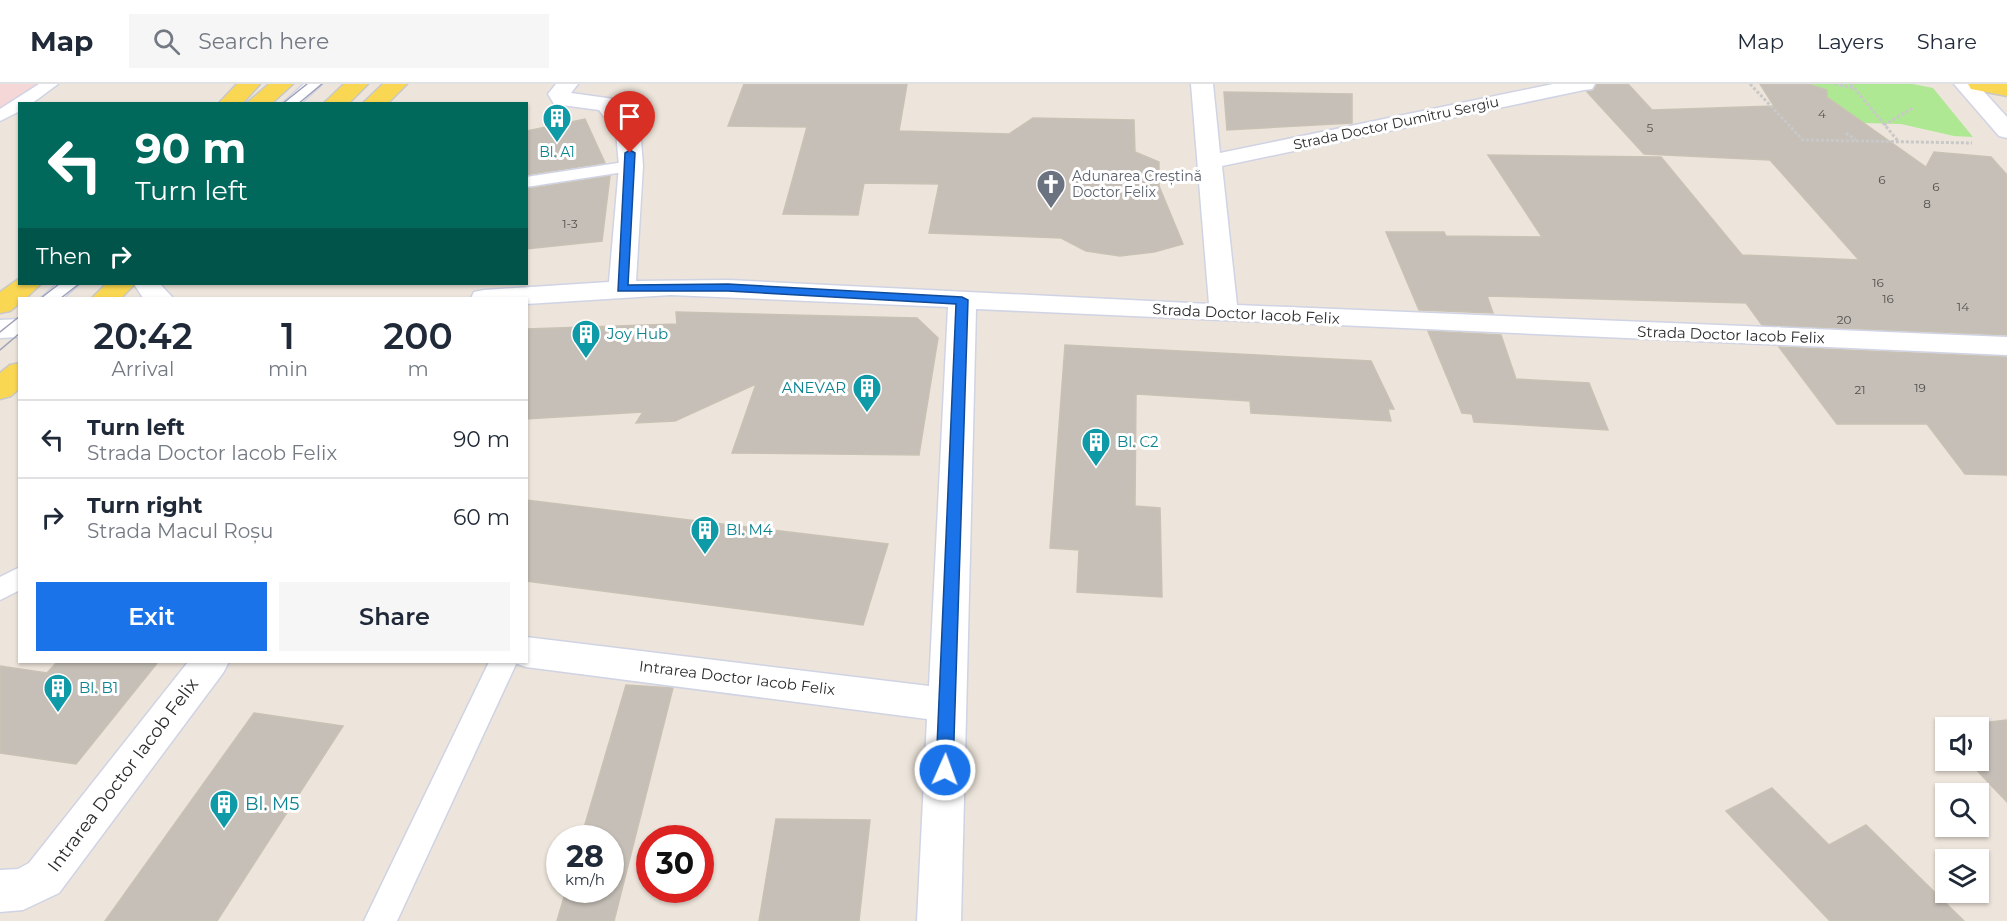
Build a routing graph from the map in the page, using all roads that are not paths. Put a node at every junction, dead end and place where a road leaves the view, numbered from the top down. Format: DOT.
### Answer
graph roads {
  1 [pos="50,84"];
  2 [pos="249,84"];
  3 [pos="282,84"];
  4 [pos="314,84"];
  5 [pos="357,84"];
  6 [pos="396,84"];
  7 [pos="567,84"];
  8 [pos="1202,84"];
  9 [pos="1584,84"];
  10 [pos="1965,84"];
  11 [pos="1979,84"];
  12 [pos="2007,90"];
  13 [pos="23,102"];
  14 [pos="231,102"];
  15 [pos="260,102"];
  16 [pos="292,102"];
  17 [pos="336,102"];
  18 [pos="375,102"];
  19 [pos="18,105"];
  20 [pos="0,116"];
  21 [pos="2007,131"];
  22 [pos="1209,162"];
  23 [pos="631,166"];
  24 [pos="528,182"];
  25 [pos="68,285"];
  26 [pos="121,285"];
  27 [pos="147,285"];
  28 [pos="622,289"];
  29 [pos="52,297"];
  30 [pos="106,297"];
  31 [pos="158,297"];
  32 [pos="499,297"];
  33 [pos="962,300"];
  34 [pos="18,306"];
  35 [pos="1224,313"];
  36 [pos="9,326"];
  37 [pos="2007,346"];
  38 [pos="18,374"];
  39 [pos="0,389"];
  40 [pos="18,578"];
  41 [pos="0,590"];
  42 [pos="528,652"];
  43 [pos="209,663"];
  44 [pos="503,663"];
  45 [pos="947,705"];
  46 [pos="4,896"];
  47 [pos="380,921"];
  48 [pos="939,921"];
  1 -- 13 [label="lane"];
  2 -- 14 [label="main road"];
  3 -- 15 [label="main road"];
  4 -- 16 [label="lane"];
  5 -- 17 [label="main road"];
  6 -- 18 [label="main road"];
  7 -- 23 [label="street"];
  8 -- 22 [label="street"];
  9 -- 22 [label="street, Strada Doctor Dumitru Sergiu"];
  10 -- 21 [label="street"];
  11 -- 12 [label="main road"];
  19 -- 20 [label="lane"];
  22 -- 35 [label="street"];
  23 -- 24 [label="lane"];
  23 -- 28 [label="street"];
  25 -- 29 [label="lane"];
  26 -- 30 [label="main road"];
  27 -- 31 [label="street"];
  28 -- 32 [label="street, Strada Doctor Iacob Felix"];
  28 -- 33 [label="street, Strada Doctor Iacob Felix"];
  33 -- 35 [label="street, Strada Doctor Iacob Felix"];
  33 -- 45 [label="street"];
  34 -- 36 [label="main road"];
  35 -- 37 [label="street, Strada Doctor Iacob Felix"];
  38 -- 39 [label="main road"];
  40 -- 41 [label="lane"];
  42 -- 45 [label="street, Intrarea Doctor Iacob Felix"];
  43 -- 46 [label="street, Intrarea Doctor Iacob Felix"];
  44 -- 47 [label="lane"];
  45 -- 48 [label="street"];
}
